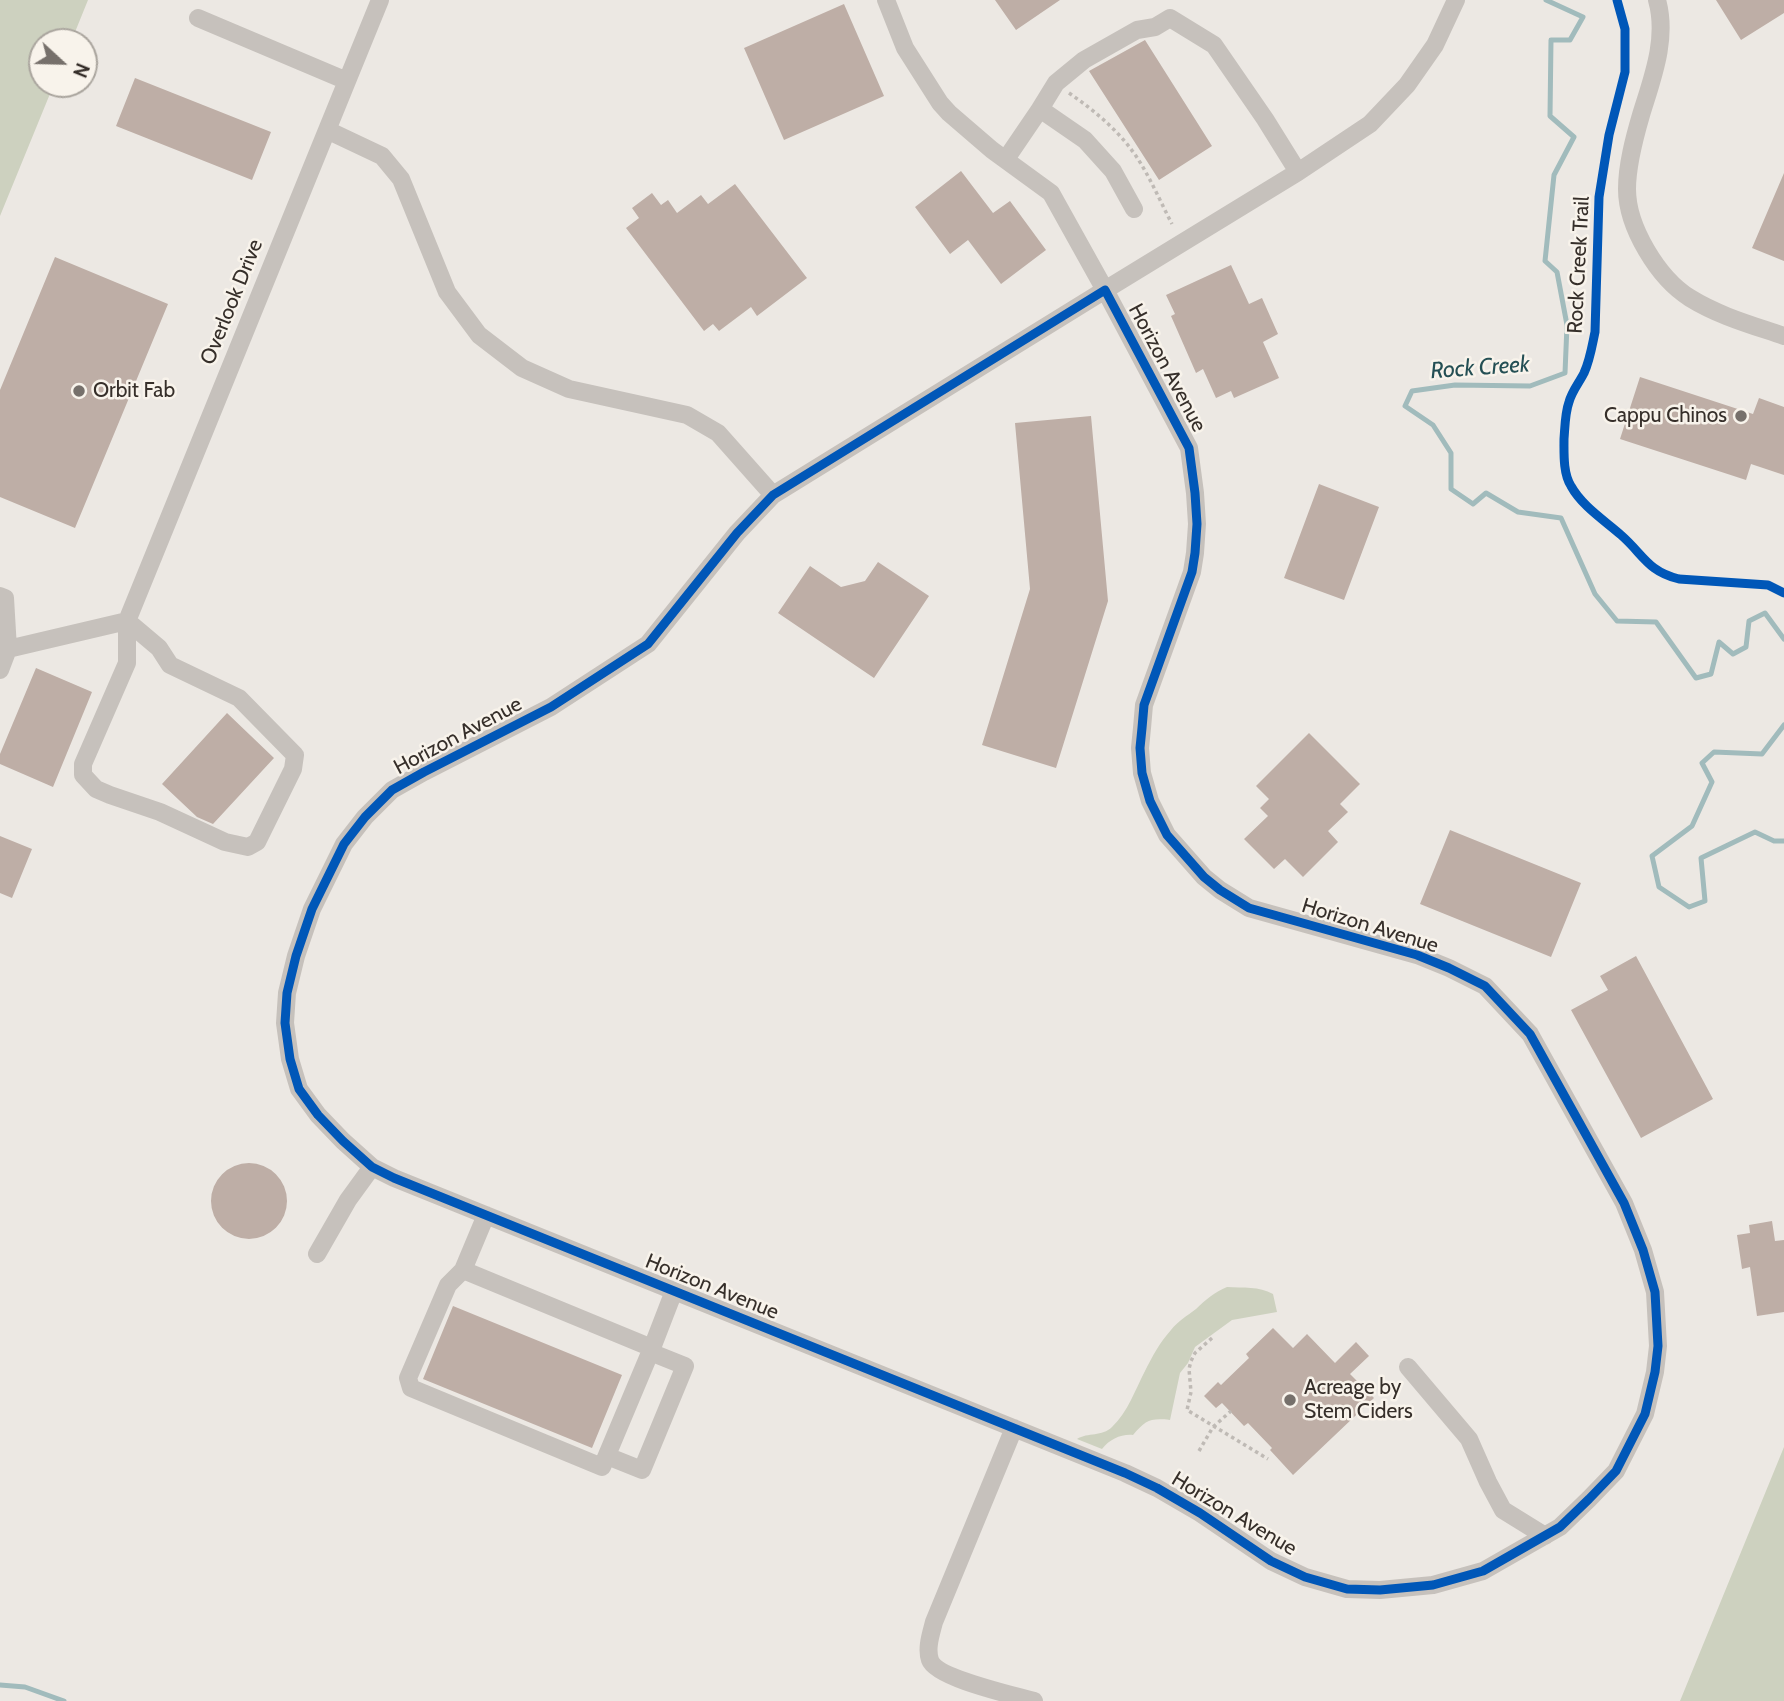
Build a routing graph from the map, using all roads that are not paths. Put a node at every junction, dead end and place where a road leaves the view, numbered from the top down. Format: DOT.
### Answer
graph roads {
  1 [pos="380,0"];
  2 [pos="886,0"];
  3 [pos="1657,0"];
  4 [pos="1455,3"];
  5 [pos="198,18"];
  6 [pos="347,81"];
  7 [pos="1040,109"];
  8 [pos="327,130"];
  9 [pos="1006,159"];
  10 [pos="1298,172"];
  11 [pos="1134,209"];
  12 [pos="1105,290"];
  13 [pos="1784,336"];
  14 [pos="772,495"];
  15 [pos="0,596"];
  16 [pos="127,621"];
  17 [pos="8,649"];
  18 [pos="0,670"];
  19 [pos="372,1167"];
  20 [pos="486,1215"];
  21 [pos="317,1254"];
  22 [pos="463,1270"];
  23 [pos="674,1291"];
  24 [pos="651,1350"];
  25 [pos="1408,1367"];
  26 [pos="1014,1428"];
  27 [pos="607,1456"];
  28 [pos="1545,1536"];
  29 [pos="1034,1701"];
  1 -- 6 [label="street, Overlook Drive"];
  2 -- 9 [label="street"];
  3 -- 13 [label="street"];
  4 -- 10 [label="street, Horizon Avenue"];
  5 -- 6 [label="street"];
  6 -- 8 [label="street, Overlook Drive"];
  7 -- 9 [label="street"];
  7 -- 10 [label="street"];
  7 -- 11 [label="street"];
  8 -- 14 [label="street"];
  8 -- 16 [label="street, Overlook Drive"];
  9 -- 12 [label="street"];
  10 -- 12 [label="street, Horizon Avenue"];
  12 -- 14 [label="street, Horizon Avenue"];
  12 -- 28 [label="street, Horizon Avenue"];
  14 -- 19 [label="street, Horizon Avenue"];
  15 -- 17 [label="street"];
  16 -- 16 [label="street"];
  16 -- 17 [label="street"];
  17 -- 18 [label="street"];
  19 -- 20 [label="street, Horizon Avenue"];
  19 -- 21 [label="street"];
  20 -- 22 [label="street"];
  20 -- 23 [label="street, Horizon Avenue"];
  22 -- 24 [label="street"];
  22 -- 27 [label="street"];
  23 -- 24 [label="street"];
  23 -- 26 [label="street, Horizon Avenue"];
  24 -- 27 [label="street"];
  24 -- 27 [label="street"];
  25 -- 28 [label="street"];
  26 -- 28 [label="street, Horizon Avenue"];
  26 -- 29 [label="street"];
}
